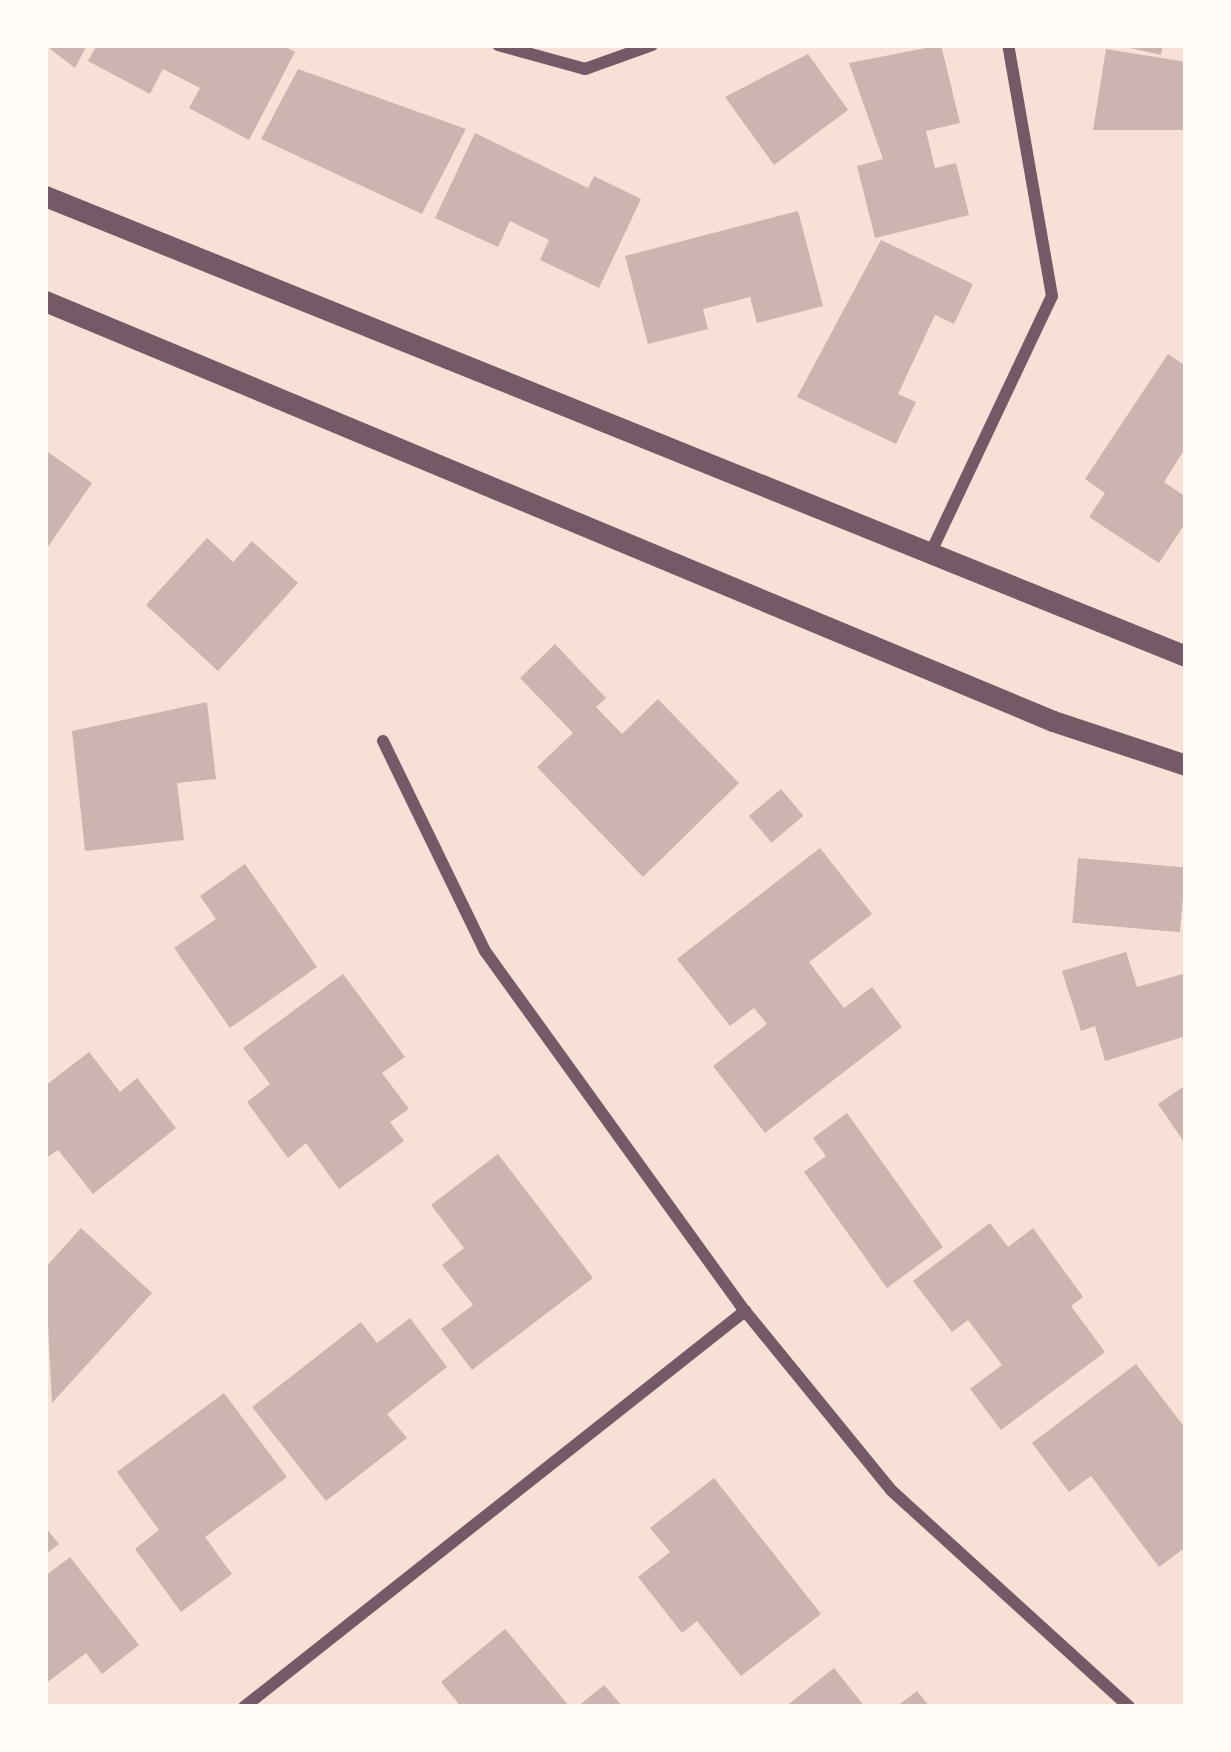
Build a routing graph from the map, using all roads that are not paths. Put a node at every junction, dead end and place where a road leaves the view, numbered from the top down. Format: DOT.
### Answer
graph roads {
  1 [pos="498,45"];
  2 [pos="652,45"];
  3 [pos="1008,45"];
  4 [pos="45,196"];
  5 [pos="45,301"];
  6 [pos="930,555"];
  7 [pos="1186,656"];
  8 [pos="383,742"];
  9 [pos="1186,765"];
  10 [pos="745,1311"];
  11 [pos="244,1707"];
  12 [pos="1129,1707"];
  1 -- 2 [label="street"];
  3 -- 6 [label="street"];
  4 -- 6 [label="street"];
  5 -- 9 [label="street"];
  6 -- 7 [label="street"];
  8 -- 10 [label="street"];
  10 -- 11 [label="street"];
  10 -- 12 [label="street"];
}
